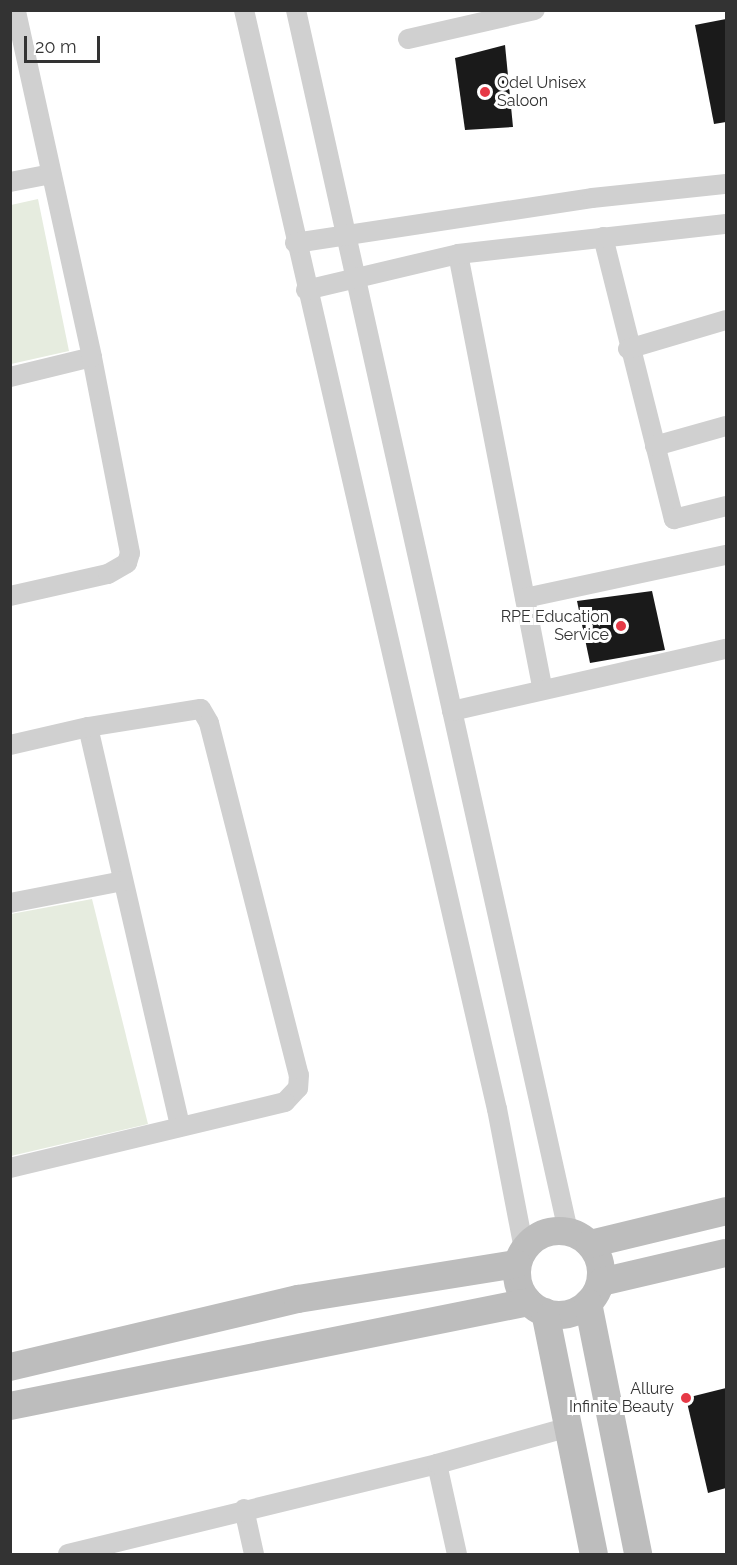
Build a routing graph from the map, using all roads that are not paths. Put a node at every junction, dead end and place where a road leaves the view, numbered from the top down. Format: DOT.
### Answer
graph roads {
  1 [pos="16,10"];
  2 [pos="244,10"];
  3 [pos="296,10"];
  4 [pos="535,10"];
  5 [pos="511,13"];
  6 [pos="408,39"];
  7 [pos="51,174"];
  8 [pos="10,182"];
  9 [pos="726,184"];
  10 [pos="726,224"];
  11 [pos="349,237"];
  12 [pos="603,237"];
  13 [pos="295,243"];
  14 [pos="458,254"];
  15 [pos="358,279"];
  16 [pos="306,290"];
  17 [pos="726,320"];
  18 [pos="628,349"];
  19 [pos="92,357"];
  20 [pos="10,377"];
  21 [pos="726,426"];
  22 [pos="655,446"];
  23 [pos="726,506"];
  24 [pos="726,555"];
  25 [pos="10,596"];
  26 [pos="525,598"];
  27 [pos="726,649"];
  28 [pos="543,690"];
  29 [pos="452,711"];
  30 [pos="88,727"];
  31 [pos="10,745"];
  32 [pos="123,881"];
  33 [pos="10,903"];
  34 [pos="180,1127"];
  35 [pos="10,1168"];
  36 [pos="726,1211"];
  37 [pos="579,1238"];
  38 [pos="726,1253"];
  39 [pos="521,1257"];
  40 [pos="595,1292"];
  41 [pos="537,1307"];
  42 [pos="10,1367"];
  43 [pos="10,1406"];
  44 [pos="566,1428"];
  45 [pos="437,1464"];
  46 [pos="244,1509"];
  47 [pos="68,1554"];
  48 [pos="254,1554"];
  49 [pos="457,1554"];
  50 [pos="594,1554"];
  51 [pos="638,1554"];
  1 -- 7 [label="street"];
  2 -- 13 [label="street"];
  3 -- 11 [label="street"];
  4 -- 5 [label="street"];
  5 -- 6 [label="street"];
  7 -- 8 [label="street"];
  7 -- 19 [label="street"];
  9 -- 11 [label="street"];
  10 -- 12 [label="street"];
  11 -- 13 [label="street"];
  11 -- 15 [label="street"];
  12 -- 14 [label="street"];
  12 -- 18 [label="street"];
  13 -- 16 [label="street"];
  14 -- 15 [label="street"];
  14 -- 26 [label="street"];
  15 -- 16 [label="street"];
  15 -- 29 [label="street"];
  16 -- 39 [label="street"];
  17 -- 18 [label="street"];
  18 -- 22 [label="street"];
  19 -- 20 [label="street"];
  19 -- 25 [label="street"];
  21 -- 22 [label="street"];
  22 -- 23 [label="street"];
  24 -- 26 [label="street"];
  26 -- 28 [label="street"];
  27 -- 28 [label="street"];
  28 -- 29 [label="street"];
  29 -- 37 [label="street"];
  30 -- 31 [label="street"];
  30 -- 32 [label="street"];
  30 -- 34 [label="street"];
  32 -- 33 [label="street"];
  32 -- 34 [label="street"];
  34 -- 35 [label="street"];
  36 -- 37 [label="street"];
  37 -- 39 [label="street"];
  37 -- 40 [label="street"];
  38 -- 40 [label="street"];
  39 -- 41 [label="street"];
  39 -- 42 [label="street"];
  40 -- 41 [label="street"];
  40 -- 51 [label="street"];
  41 -- 43 [label="street"];
  41 -- 44 [label="street"];
  44 -- 45 [label="street"];
  44 -- 50 [label="street"];
  45 -- 46 [label="street"];
  45 -- 49 [label="street"];
  46 -- 47 [label="street"];
  46 -- 48 [label="street"];
}
